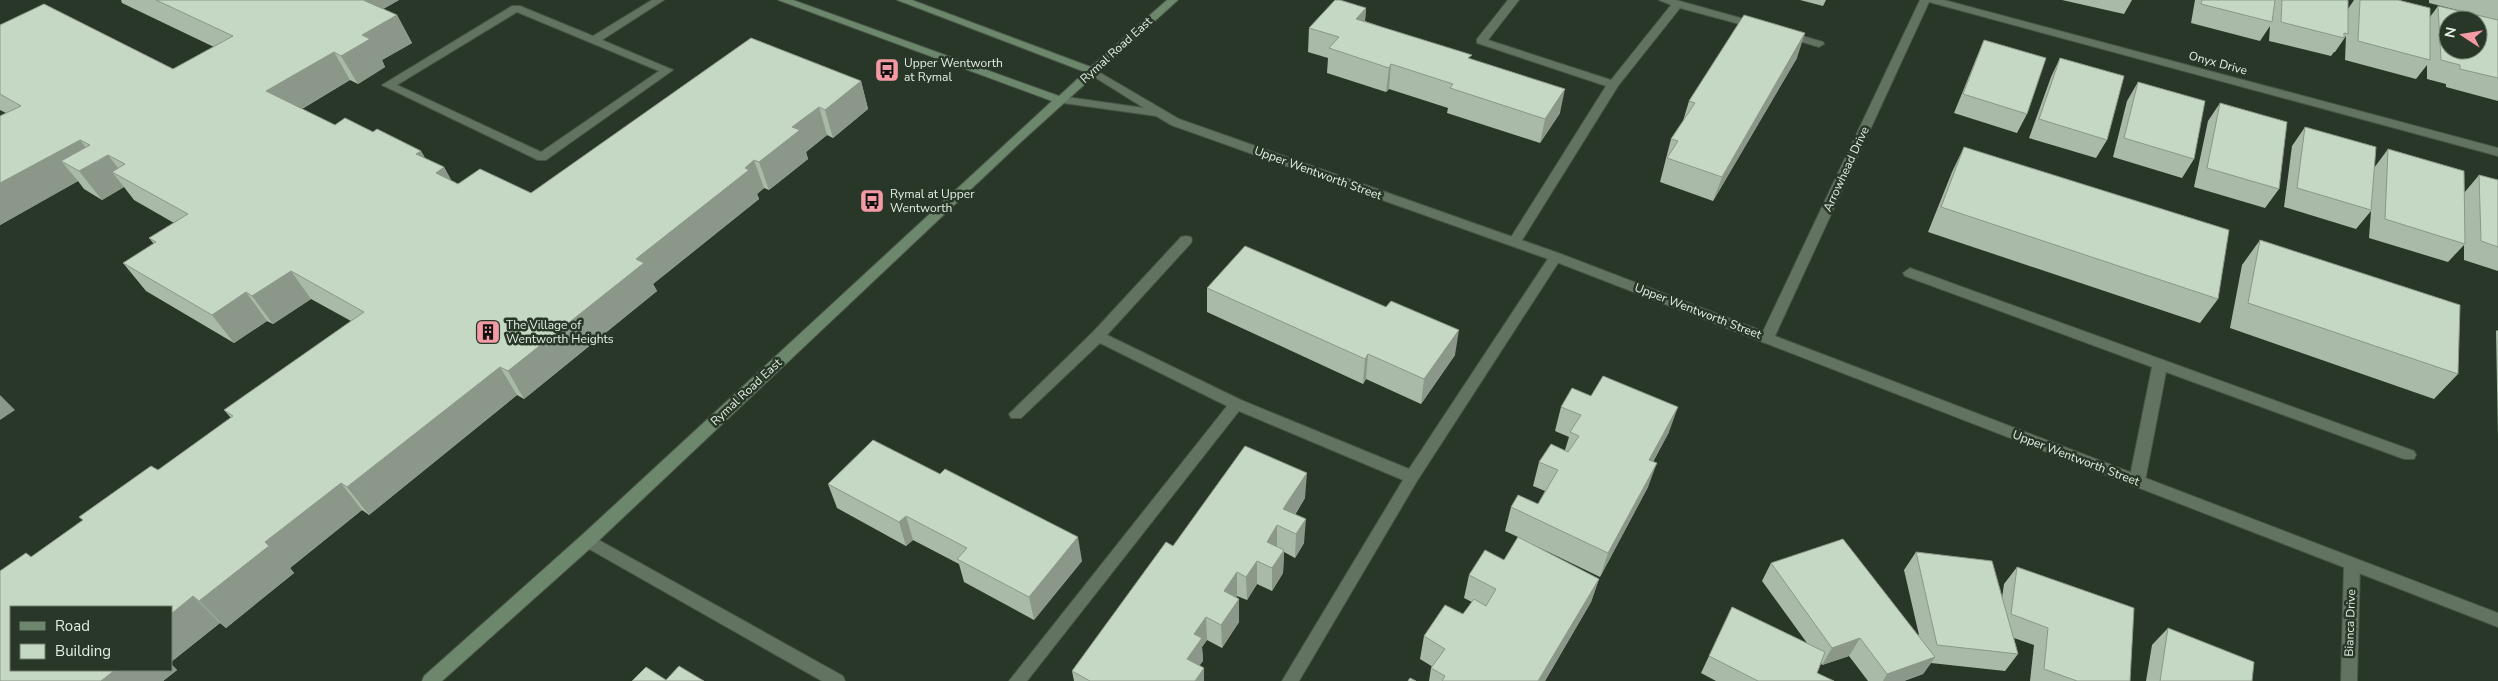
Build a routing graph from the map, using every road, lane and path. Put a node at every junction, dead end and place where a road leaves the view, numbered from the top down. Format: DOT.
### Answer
graph roads {
  1 [pos="659,0"];
  2 [pos="783,0"];
  3 [pos="902,0"];
  4 [pos="1173,0"];
  5 [pos="1514,0"];
  6 [pos="1664,0"];
  7 [pos="1925,0"];
  8 [pos="1932,0"];
  9 [pos="1678,4"];
  10 [pos="594,40"];
  11 [pos="1819,44"];
  12 [pos="1092,71"];
  13 [pos="1613,84"];
  14 [pos="1060,100"];
  15 [pos="1159,114"];
  16 [pos="2498,152"];
  17 [pos="1186,240"];
  18 [pos="1514,242"];
  19 [pos="1556,256"];
  20 [pos="1910,272"];
  21 [pos="1098,336"];
  22 [pos="1767,338"];
  23 [pos="2160,364"];
  24 [pos="1236,404"];
  25 [pos="1016,414"];
  26 [pos="2410,455"];
  27 [pos="1412,477"];
  28 [pos="2137,481"];
  29 [pos="588,540"];
  30 [pos="2352,565"];
  31 [pos="2498,620"];
  32 [pos="430,681"];
  33 [pos="837,681"];
  34 [pos="1017,681"];
  35 [pos="1290,681"];
  36 [pos="2349,681"];
  1 -- 10 [label="street"];
  2 -- 14 [label="main road"];
  3 -- 12 [label="main road, Upper Wentworth Street"];
  4 -- 12 [label="main road, Rymal Road East"];
  5 -- 13 [label="street"];
  6 -- 9 [label="street"];
  7 -- 22 [label="street, Arrowhead Drive"];
  8 -- 16 [label="street, Onyx Drive"];
  9 -- 11 [label="street"];
  9 -- 13 [label="street"];
  10 -- 10 [label="street"];
  12 -- 14 [label="main road, Rymal Road East"];
  12 -- 15 [label="street, Upper Wentworth Street"];
  13 -- 18 [label="street"];
  14 -- 15 [label="street, Rymal Road East"];
  14 -- 29 [label="main road, Rymal Road East"];
  15 -- 18 [label="street, Upper Wentworth Street"];
  17 -- 21 [label="street"];
  18 -- 19 [label="street, Upper Wentworth Street"];
  19 -- 22 [label="street, Upper Wentworth Street"];
  19 -- 27 [label="street"];
  20 -- 23 [label="street"];
  21 -- 24 [label="street"];
  21 -- 25 [label="street"];
  22 -- 28 [label="street, Upper Wentworth Street"];
  23 -- 26 [label="street"];
  23 -- 28 [label="street"];
  24 -- 27 [label="street"];
  24 -- 34 [label="street"];
  27 -- 35 [label="street"];
  28 -- 30 [label="street, Upper Wentworth Street"];
  29 -- 32 [label="main road, Rymal Road East"];
  29 -- 33 [label="street"];
  30 -- 31 [label="street, Upper Wentworth Street"];
  30 -- 36 [label="street, Bianca Drive"];
}
